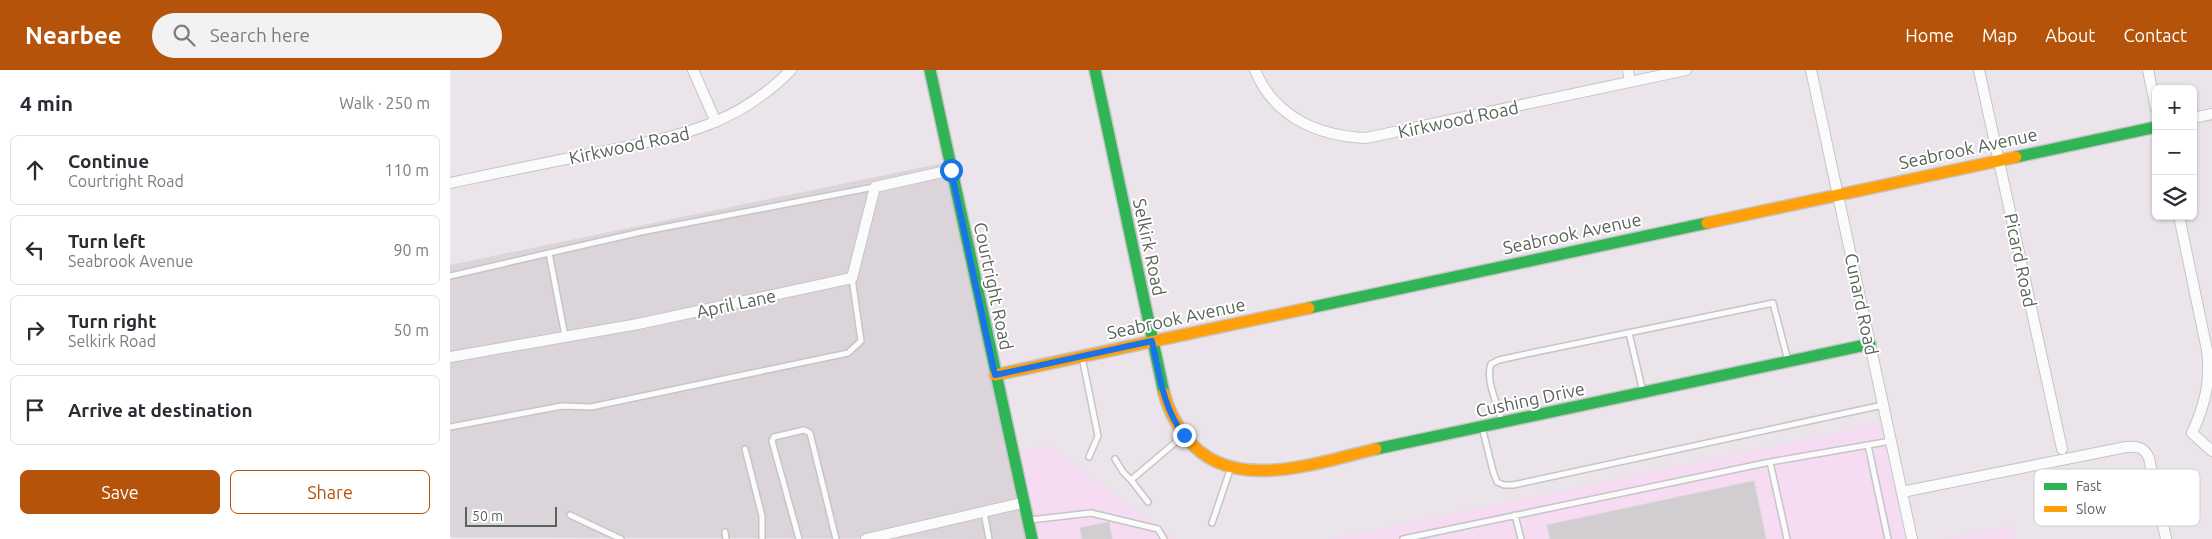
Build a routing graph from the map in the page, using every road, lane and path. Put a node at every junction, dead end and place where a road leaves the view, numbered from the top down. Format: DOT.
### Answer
graph roads {
  1 [pos="693,70"];
  2 [pos="791,70"];
  3 [pos="930,70"];
  4 [pos="1095,70"];
  5 [pos="1255,70"];
  6 [pos="1628,70"];
  7 [pos="1686,70"];
  8 [pos="1811,70"];
  9 [pos="1979,70"];
  10 [pos="2148,70"];
  11 [pos="1630,82"];
  12 [pos="2152,90"];
  13 [pos="2212,114"];
  14 [pos="2197,117"];
  15 [pos="716,122"];
  16 [pos="2152,127"];
  17 [pos="1999,160"];
  18 [pos="951,170"];
  19 [pos="450,183"];
  20 [pos="875,187"];
  21 [pos="1838,195"];
  22 [pos="2180,220"];
  23 [pos="549,253"];
  24 [pos="450,276"];
  25 [pos="852,278"];
  26 [pos="1629,333"];
  27 [pos="564,336"];
  28 [pos="1152,341"];
  29 [pos="1870,344"];
  30 [pos="1082,356"];
  31 [pos="450,357"];
  32 [pos="1788,362"];
  33 [pos="995,375"];
  34 [pos="1643,392"];
  35 [pos="1883,405"];
  36 [pos="1502,422"];
  37 [pos="450,427"];
  38 [pos="1482,427"];
  39 [pos="1184,435"];
  40 [pos="1891,441"];
  41 [pos="1868,445"];
  42 [pos="745,449"];
  43 [pos="2062,449"];
  44 [pos="2212,451"];
  45 [pos="1199,453"];
  46 [pos="1089,457"];
  47 [pos="1115,459"];
  48 [pos="1770,462"];
  49 [pos="1230,469"];
  50 [pos="2151,469"];
  51 [pos="1131,480"];
  52 [pos="1902,492"];
  53 [pos="1148,502"];
  54 [pos="1022,503"];
  55 [pos="984,512"];
  56 [pos="570,515"];
  57 [pos="1515,515"];
  58 [pos="1027,521"];
  59 [pos="1212,523"];
  60 [pos="2163,526"];
  61 [pos="725,532"];
  62 [pos="621,539"];
  63 [pos="726,539"];
  64 [pos="762,539"];
  65 [pos="799,539"];
  66 [pos="836,539"];
  67 [pos="866,539"];
  68 [pos="989,539"];
  69 [pos="1032,539"];
  70 [pos="1164,539"];
  71 [pos="1403,539"];
  72 [pos="1521,539"];
  73 [pos="1787,539"];
  74 [pos="1888,539"];
  75 [pos="1912,539"];
  76 [pos="2166,539"];
  1 -- 15 [label="street"];
  2 -- 15 [label="street, Kirkwood Road"];
  3 -- 18 [label="street, Courtright Road"];
  4 -- 28 [label="street, Selkirk Road"];
  5 -- 11 [label="street, Kirkwood Road"];
  6 -- 11 [label="street"];
  7 -- 11 [label="street, Kirkwood Road"];
  8 -- 21 [label="street, Cunard Road"];
  9 -- 17 [label="street, Picard Road"];
  10 -- 12 [label="street"];
  13 -- 14 [label="street"];
  15 -- 19 [label="street, Kirkwood Road"];
  16 -- 17 [label="street, Seabrook Avenue"];
  17 -- 21 [label="street, Seabrook Avenue"];
  17 -- 43 [label="street, Picard Road"];
  18 -- 20 [label="street"];
  18 -- 33 [label="street, Courtright Road"];
  20 -- 23 [label="lane"];
  20 -- 25 [label="street"];
  21 -- 28 [label="street, Seabrook Avenue"];
  21 -- 29 [label="street, Cunard Road"];
  22 -- 44 [label="street"];
  23 -- 24 [label="lane"];
  23 -- 27 [label="lane"];
  25 -- 27 [label="street, April Lane"];
  25 -- 37 [label="lane"];
  26 -- 32 [label="lane"];
  26 -- 34 [label="lane"];
  26 -- 36 [label="lane"];
  27 -- 31 [label="street, April Lane"];
  28 -- 30 [label="street, Seabrook Avenue"];
  28 -- 39 [label="street, Selkirk Road"];
  29 -- 32 [label="street, Cushing Drive"];
  29 -- 35 [label="street, Cunard Road"];
  30 -- 33 [label="street, Seabrook Avenue"];
  30 -- 46 [label="lane"];
  32 -- 34 [label="street, Cushing Drive"];
  33 -- 54 [label="street, Courtright Road"];
  34 -- 36 [label="street, Cushing Drive"];
  35 -- 38 [label="lane"];
  35 -- 40 [label="street, Cunard Road"];
  36 -- 38 [label="street, Cushing Drive"];
  38 -- 49 [label="street, Cushing Drive"];
  39 -- 45 [label="street, Selkirk Road"];
  39 -- 51 [label="lane"];
  40 -- 41 [label="lane"];
  40 -- 52 [label="street, Cunard Road"];
  41 -- 48 [label="lane"];
  41 -- 74 [label="lane"];
  42 -- 64 [label="lane"];
  45 -- 49 [label="street, Cushing Drive"];
  47 -- 51 [label="lane"];
  48 -- 57 [label="lane"];
  48 -- 73 [label="lane"];
  49 -- 59 [label="lane"];
  50 -- 52 [label="street"];
  51 -- 53 [label="lane"];
  52 -- 75 [label="street, Cunard Road"];
  54 -- 55 [label="street"];
  54 -- 58 [label="street, Courtright Road"];
  55 -- 67 [label="street"];
  55 -- 68 [label="lane"];
  56 -- 62 [label="lane"];
  57 -- 71 [label="lane"];
  57 -- 72 [label="lane"];
  58 -- 69 [label="street, Courtright Road"];
  58 -- 70 [label="lane"];
  60 -- 76 [label="street"];
  61 -- 63 [label="lane"];
  65 -- 66 [label="lane"];
}
